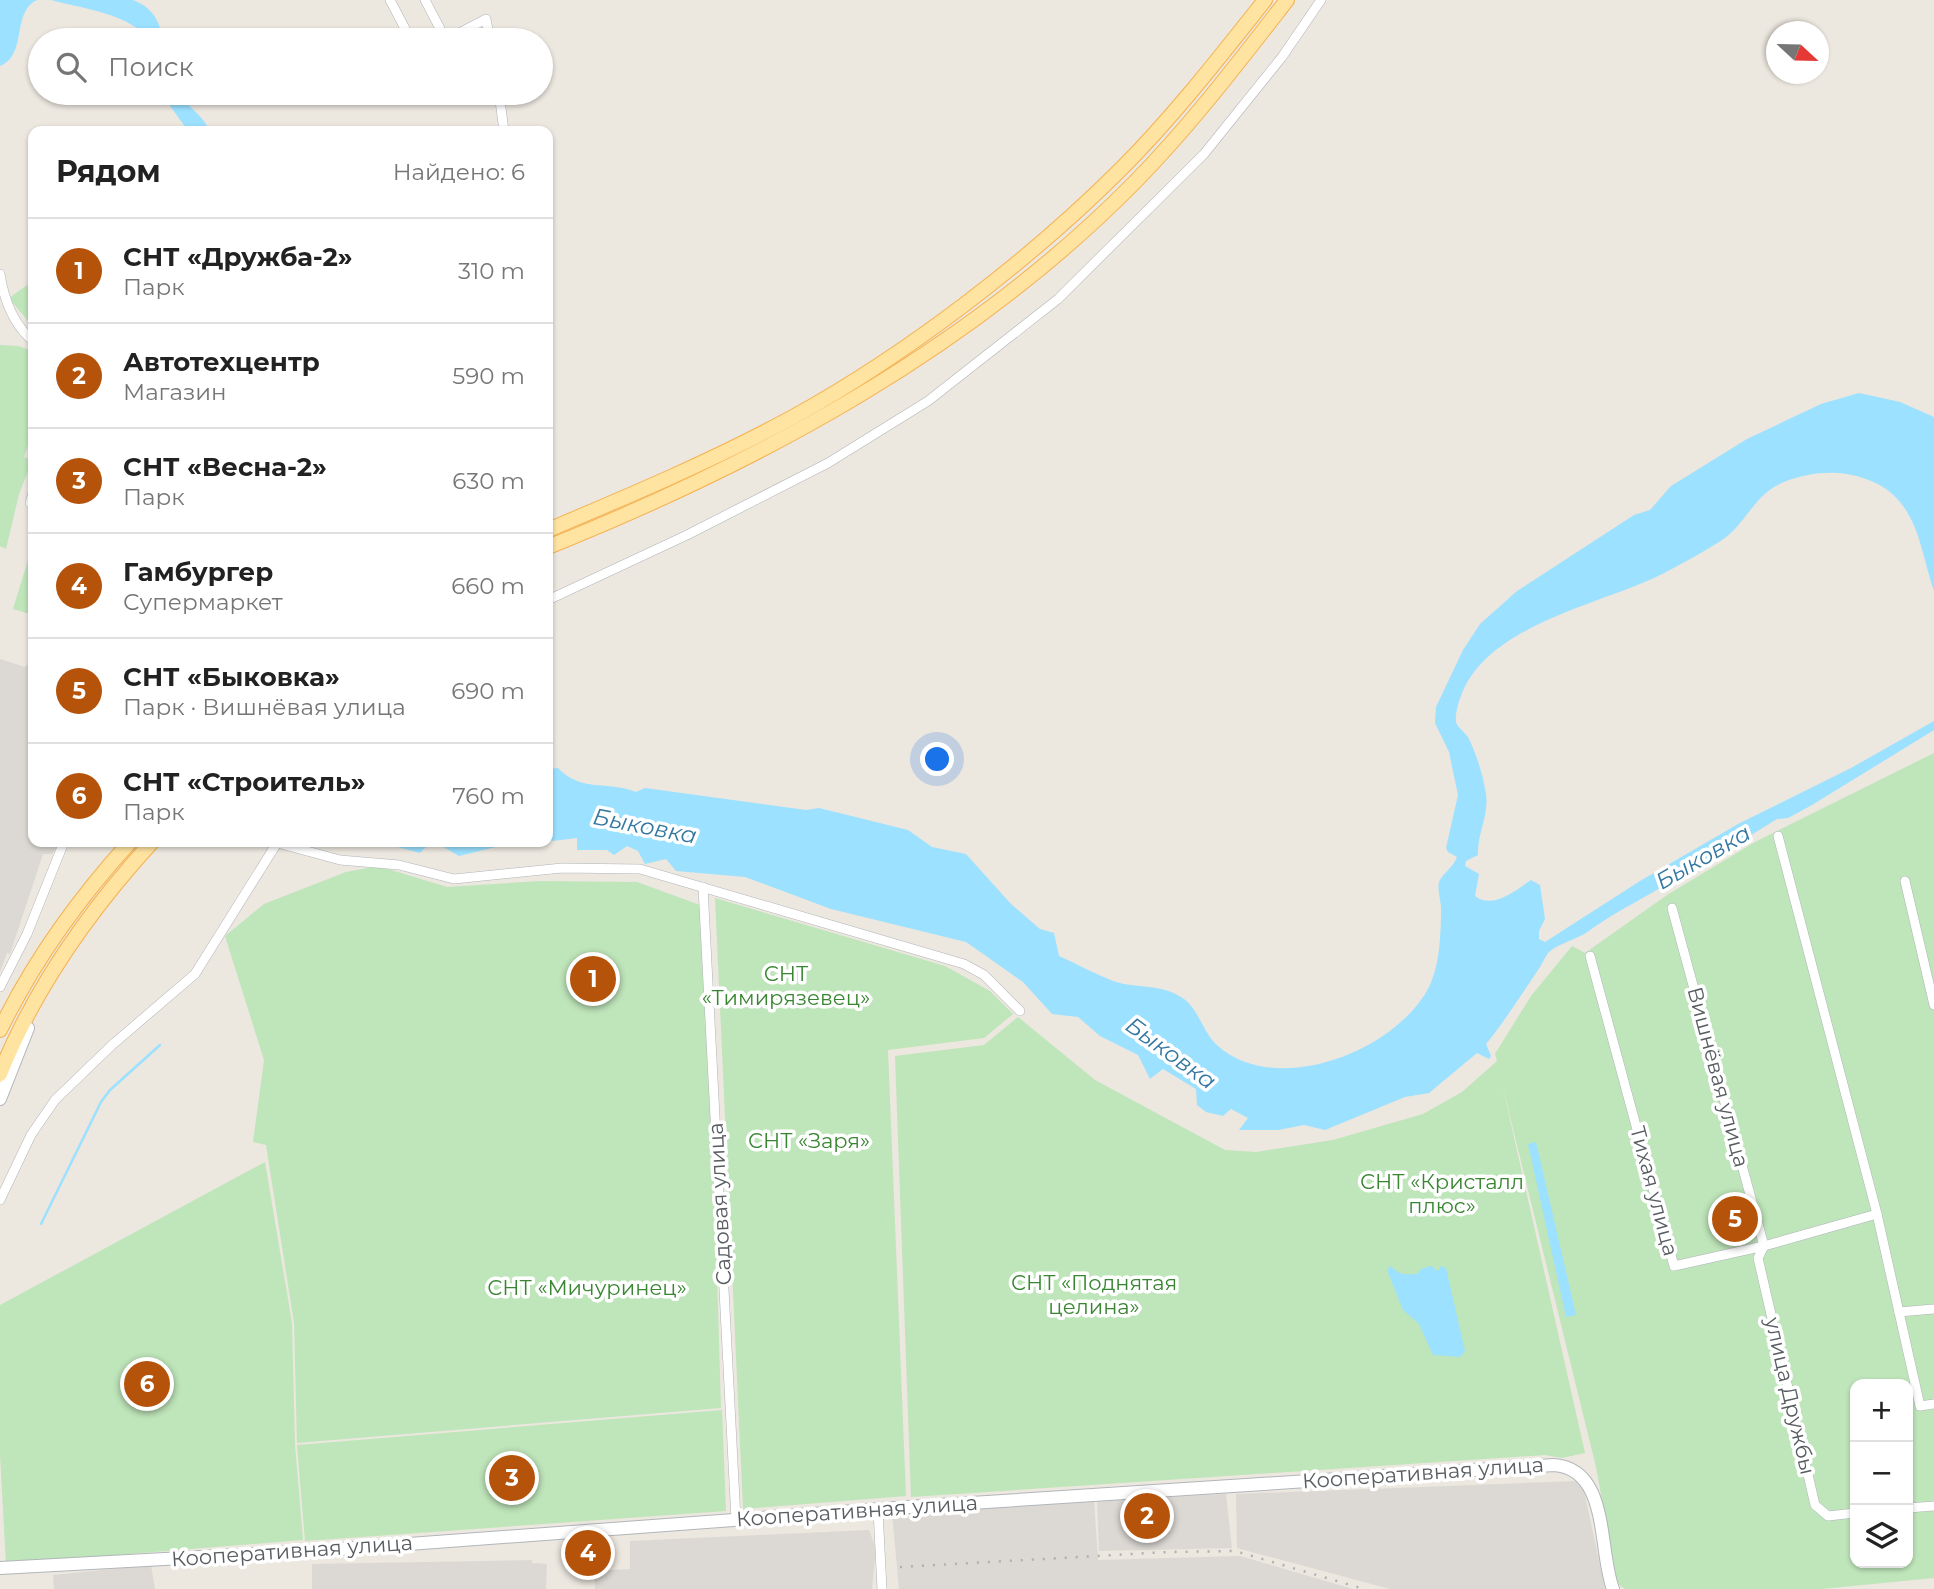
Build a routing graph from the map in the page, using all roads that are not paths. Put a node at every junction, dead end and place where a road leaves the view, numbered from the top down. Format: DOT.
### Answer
graph roads {
  1 [pos="390,0"];
  2 [pos="425,0"];
  3 [pos="1265,0"];
  4 [pos="1287,0"];
  5 [pos="1321,0"];
  6 [pos="405,28"];
  7 [pos="440,28"];
  8 [pos="469,28"];
  9 [pos="488,28"];
  10 [pos="501,105"];
  11 [pos="503,126"];
  12 [pos="0,274"];
  13 [pos="28,337"];
  14 [pos="553,528"];
  15 [pos="553,545"];
  16 [pos="553,598"];
  17 [pos="1778,836"];
  18 [pos="62,847"];
  19 [pos="126,847"];
  20 [pos="147,847"];
  21 [pos="273,847"];
  22 [pos="290,847"];
  23 [pos="1905,881"];
  24 [pos="703,887"];
  25 [pos="1672,908"];
  26 [pos="1590,956"];
  27 [pos="47,981"];
  28 [pos="0,987"];
  29 [pos="20,988"];
  30 [pos="1934,1005"];
  31 [pos="1020,1011"];
  32 [pos="0,1018"];
  33 [pos="0,1030"];
  34 [pos="0,1074"];
  35 [pos="0,1099"];
  36 [pos="0,1200"];
  37 [pos="1877,1214"];
  38 [pos="1763,1246"];
  39 [pos="1934,1309"];
  40 [pos="1899,1312"];
  41 [pos="1934,1404"];
  42 [pos="1934,1506"];
  43 [pos="1913,1508"];
  44 [pos="878,1510"];
  45 [pos="1850,1514"];
  46 [pos="736,1520"];
  47 [pos="4,1567"];
  48 [pos="882,1589"];
  49 [pos="1613,1589"];
  1 -- 6 [label="street"];
  2 -- 7 [label="street"];
  3 -- 14 [label="main road"];
  4 -- 15 [label="main road"];
  5 -- 16 [label="street"];
  8 -- 9 [label="street"];
  10 -- 11 [label="street"];
  12 -- 13 [label="street"];
  17 -- 37 [label="street"];
  18 -- 28 [label="street"];
  19 -- 29 [label="main road"];
  20 -- 27 [label="main road"];
  21 -- 36 [label="street"];
  22 -- 24 [label="street"];
  23 -- 30 [label="street"];
  24 -- 31 [label="street"];
  24 -- 46 [label="street, Садовая улица"];
  25 -- 38 [label="street, Вишнёвая улица"];
  26 -- 38 [label="street, Тихая улица"];
  27 -- 34 [label="main road"];
  27 -- 35 [label="main road"];
  29 -- 32 [label="main road"];
  29 -- 33 [label="main road"];
  37 -- 38 [label="street, Тихая улица"];
  37 -- 40 [label="street"];
  38 -- 45 [label="street, улица Дружбы"];
  39 -- 40 [label="street"];
  40 -- 41 [label="street"];
  42 -- 43 [label="street"];
  44 -- 46 [label="main road, Кооперативная улица"];
  44 -- 48 [label="street"];
  44 -- 49 [label="main road, Кооперативная улица"];
  46 -- 47 [label="main road, Кооперативная улица"];
}
